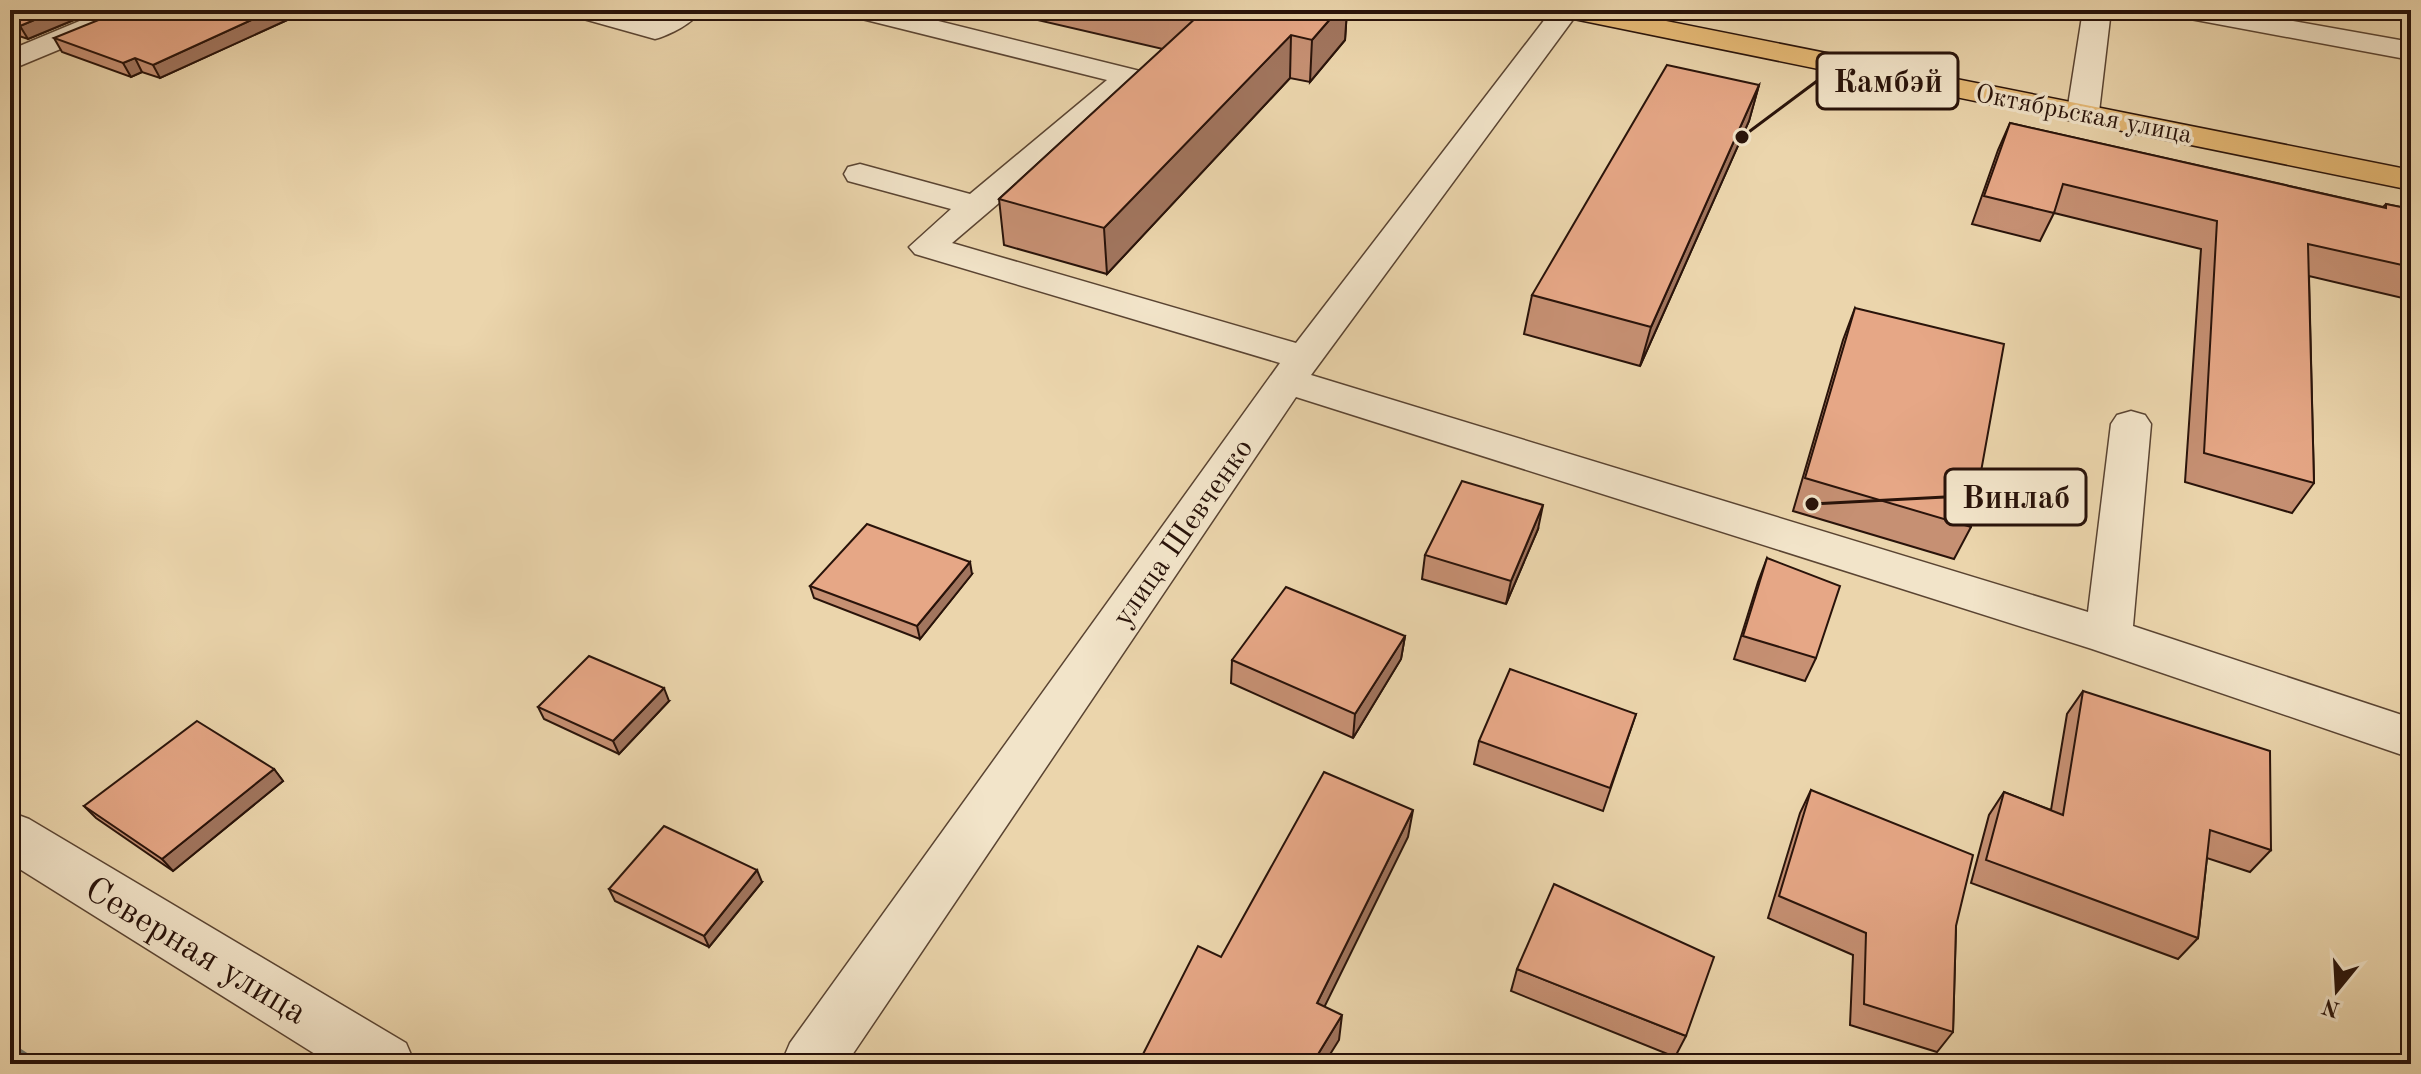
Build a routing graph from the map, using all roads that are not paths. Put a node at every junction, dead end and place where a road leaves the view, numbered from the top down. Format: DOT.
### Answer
graph roads {
  1 [pos="64,10"];
  2 [pos="130,10"];
  3 [pos="583,10"];
  4 [pos="688,10"];
  5 [pos="860,10"];
  6 [pos="1567,10"];
  7 [pos="2097,10"];
  8 [pos="2185,10"];
  9 [pos="101,22"];
  10 [pos="2411,51"];
  11 [pos="10,61"];
  12 [pos="2083,112"];
  13 [pos="860,174"];
  14 [pos="2411,180"];
  15 [pos="977,206"];
  16 [pos="1296,369"];
  17 [pos="2131,424"];
  18 [pos="2109,636"];
  19 [pos="2411,738"];
  20 [pos="10,835"];
  21 [pos="385,1064"];
  22 [pos="811,1064"];
  1 -- 9 [label="street"];
  2 -- 9 [label="street"];
  3 -- 4 [label="street"];
  5 -- 15 [label="street"];
  6 -- 12 [label="main road, Октябрьская улица"];
  6 -- 16 [label="street, улица Шевченко"];
  7 -- 12 [label="street"];
  8 -- 10 [label="street"];
  9 -- 11 [label="street"];
  12 -- 14 [label="main road, Октябрьская улица"];
  13 -- 15 [label="street"];
  15 -- 16 [label="street"];
  16 -- 18 [label="street"];
  16 -- 22 [label="street, улица Шевченко"];
  17 -- 18 [label="street"];
  18 -- 19 [label="street"];
  20 -- 21 [label="street, Северная улица"];
}
